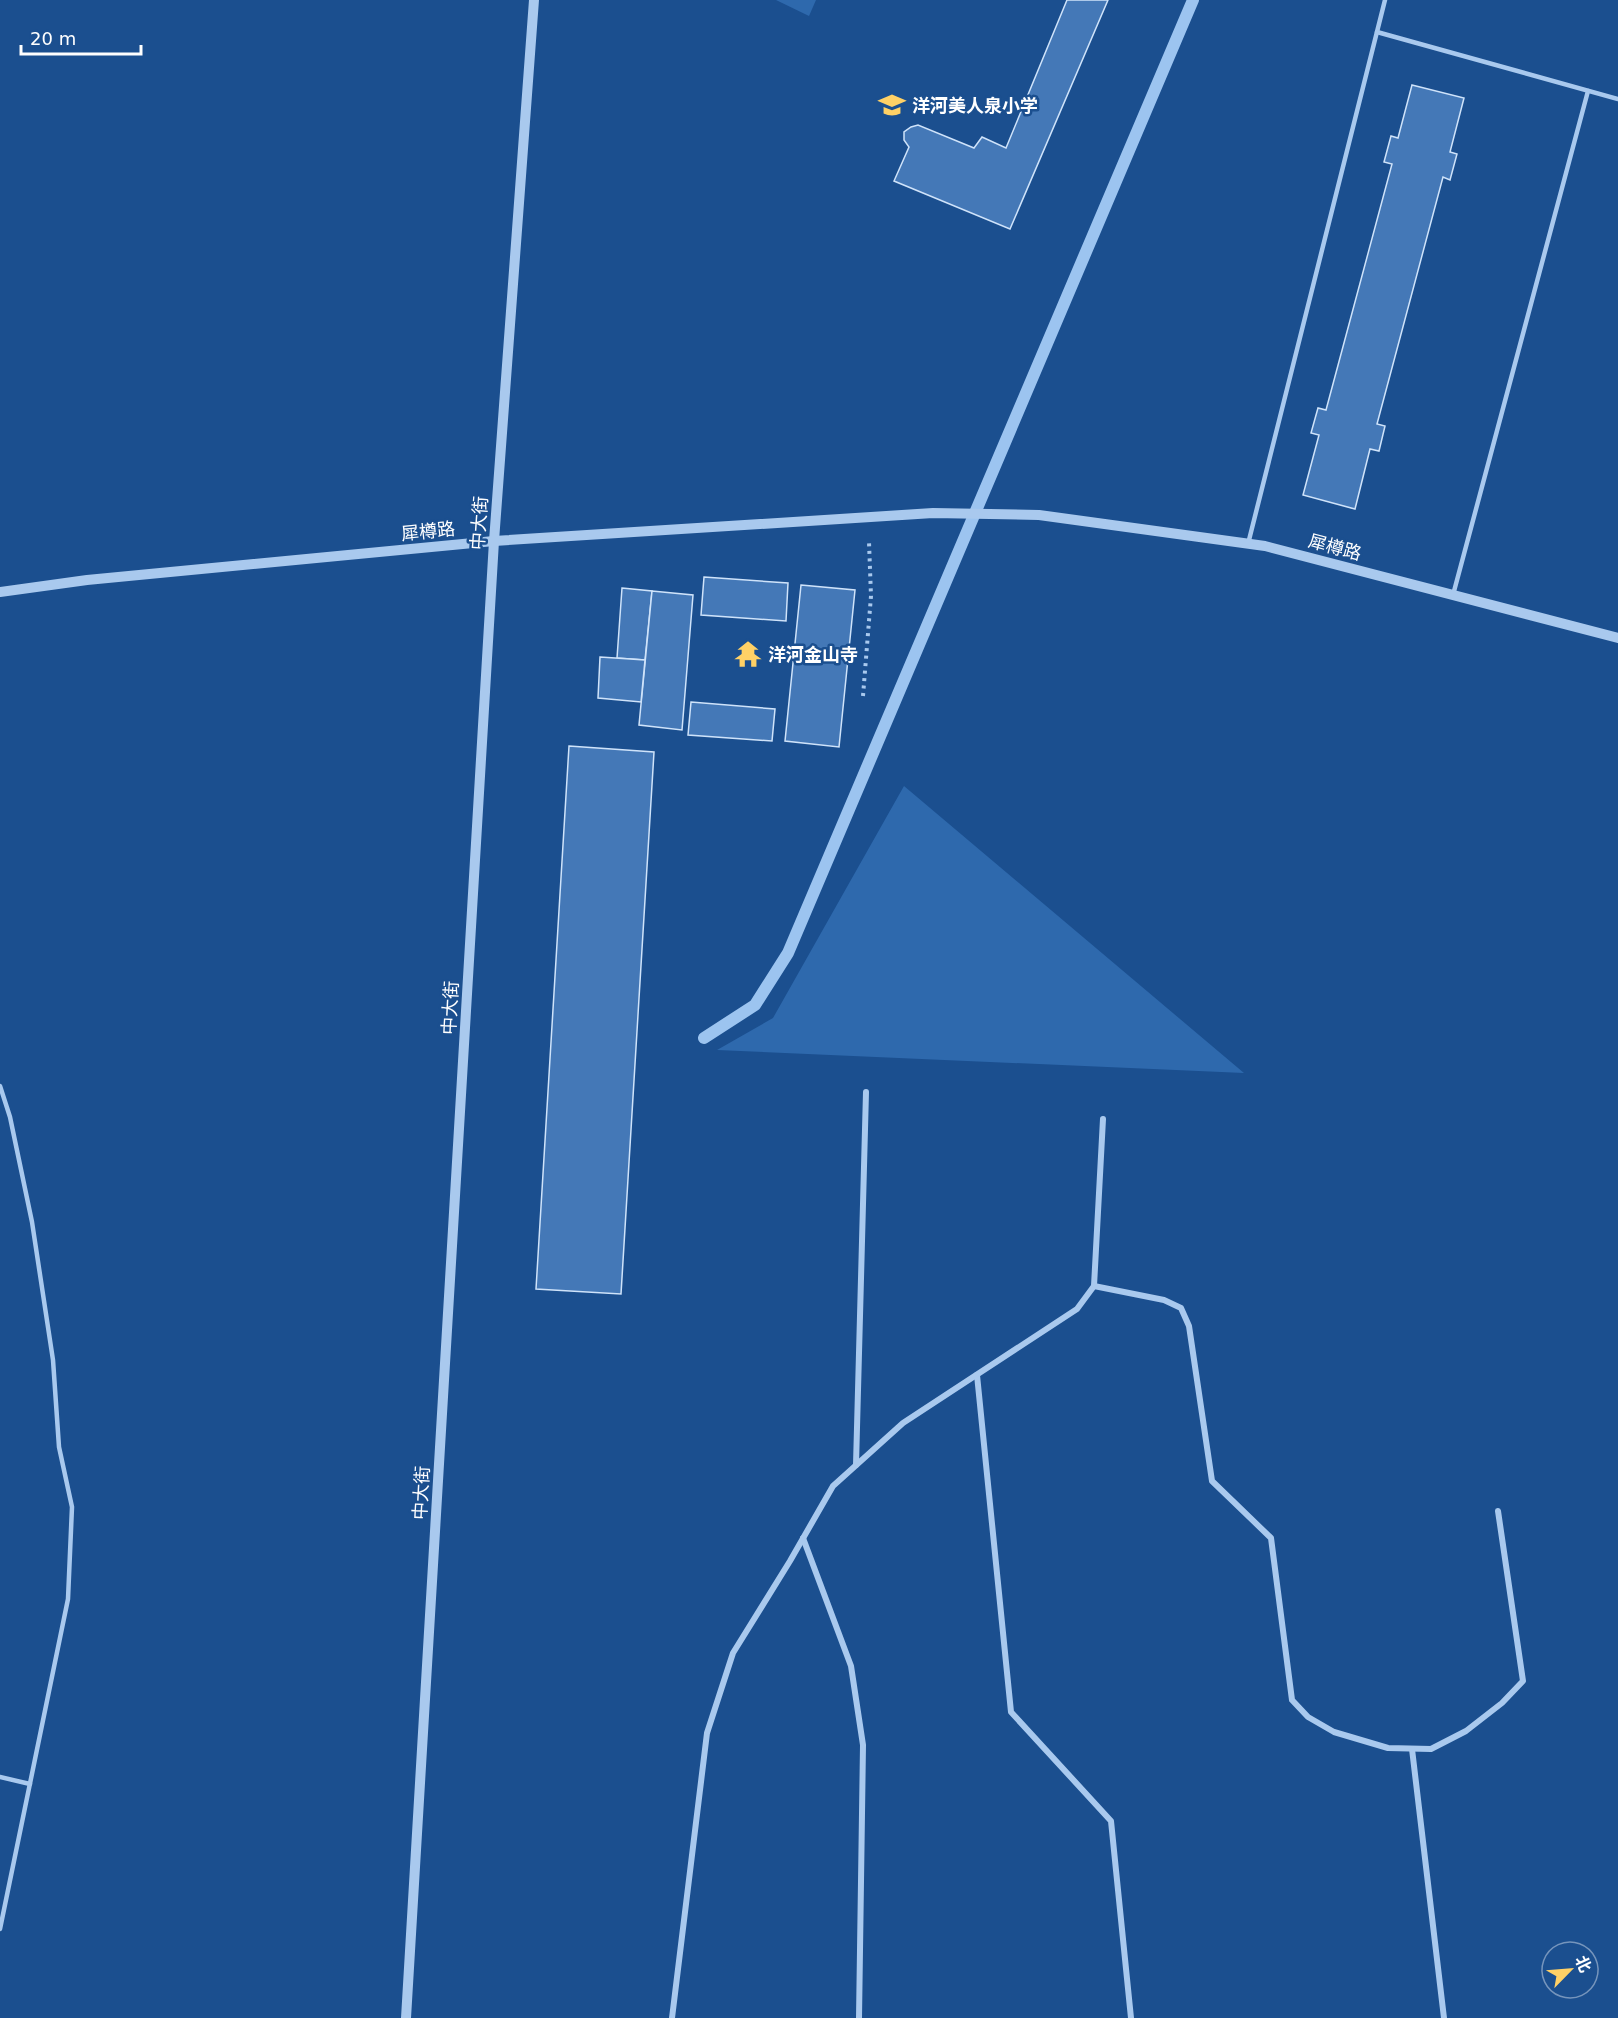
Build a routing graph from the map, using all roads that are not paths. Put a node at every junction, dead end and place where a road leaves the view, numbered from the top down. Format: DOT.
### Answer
graph roads {
  1 [pos="534,0"];
  2 [pos="1385,0"];
  3 [pos="1377,32"];
  4 [pos="1588,91"];
  5 [pos="1618,99"];
  6 [pos="494,541"];
  7 [pos="1248,544"];
  8 [pos="0,592"];
  9 [pos="1453,595"];
  10 [pos="1618,638"];
  11 [pos="0,1086"];
  12 [pos="866,1092"];
  13 [pos="1103,1119"];
  14 [pos="1094,1286"];
  15 [pos="977,1375"];
  16 [pos="856,1465"];
  17 [pos="1498,1511"];
  18 [pos="803,1538"];
  19 [pos="1412,1749"];
  20 [pos="0,1778"];
  21 [pos="30,1784"];
  22 [pos="0,1929"];
  23 [pos="405,2018"];
  24 [pos="672,2018"];
  25 [pos="859,2018"];
  26 [pos="1131,2018"];
  27 [pos="1443,2018"];
  1 -- 6 [label="street, 中大街"];
  2 -- 3 [label="lane"];
  3 -- 4 [label="lane"];
  3 -- 7 [label="lane"];
  4 -- 5 [label="lane"];
  4 -- 9 [label="lane"];
  6 -- 7 [label="street, 犀樽路"];
  6 -- 8 [label="street, 犀樽路"];
  6 -- 23 [label="street, 中大街"];
  7 -- 9 [label="street, 犀樽路"];
  9 -- 10 [label="street, 犀樽路"];
  11 -- 21 [label="lane"];
  12 -- 16 [label="street"];
  13 -- 14 [label="street"];
  14 -- 15 [label="street"];
  14 -- 19 [label="street"];
  15 -- 16 [label="street"];
  15 -- 26 [label="street"];
  16 -- 18 [label="street"];
  17 -- 19 [label="street"];
  18 -- 24 [label="street"];
  18 -- 25 [label="street"];
  19 -- 27 [label="street"];
  20 -- 21 [label="lane"];
  21 -- 22 [label="lane"];
}
